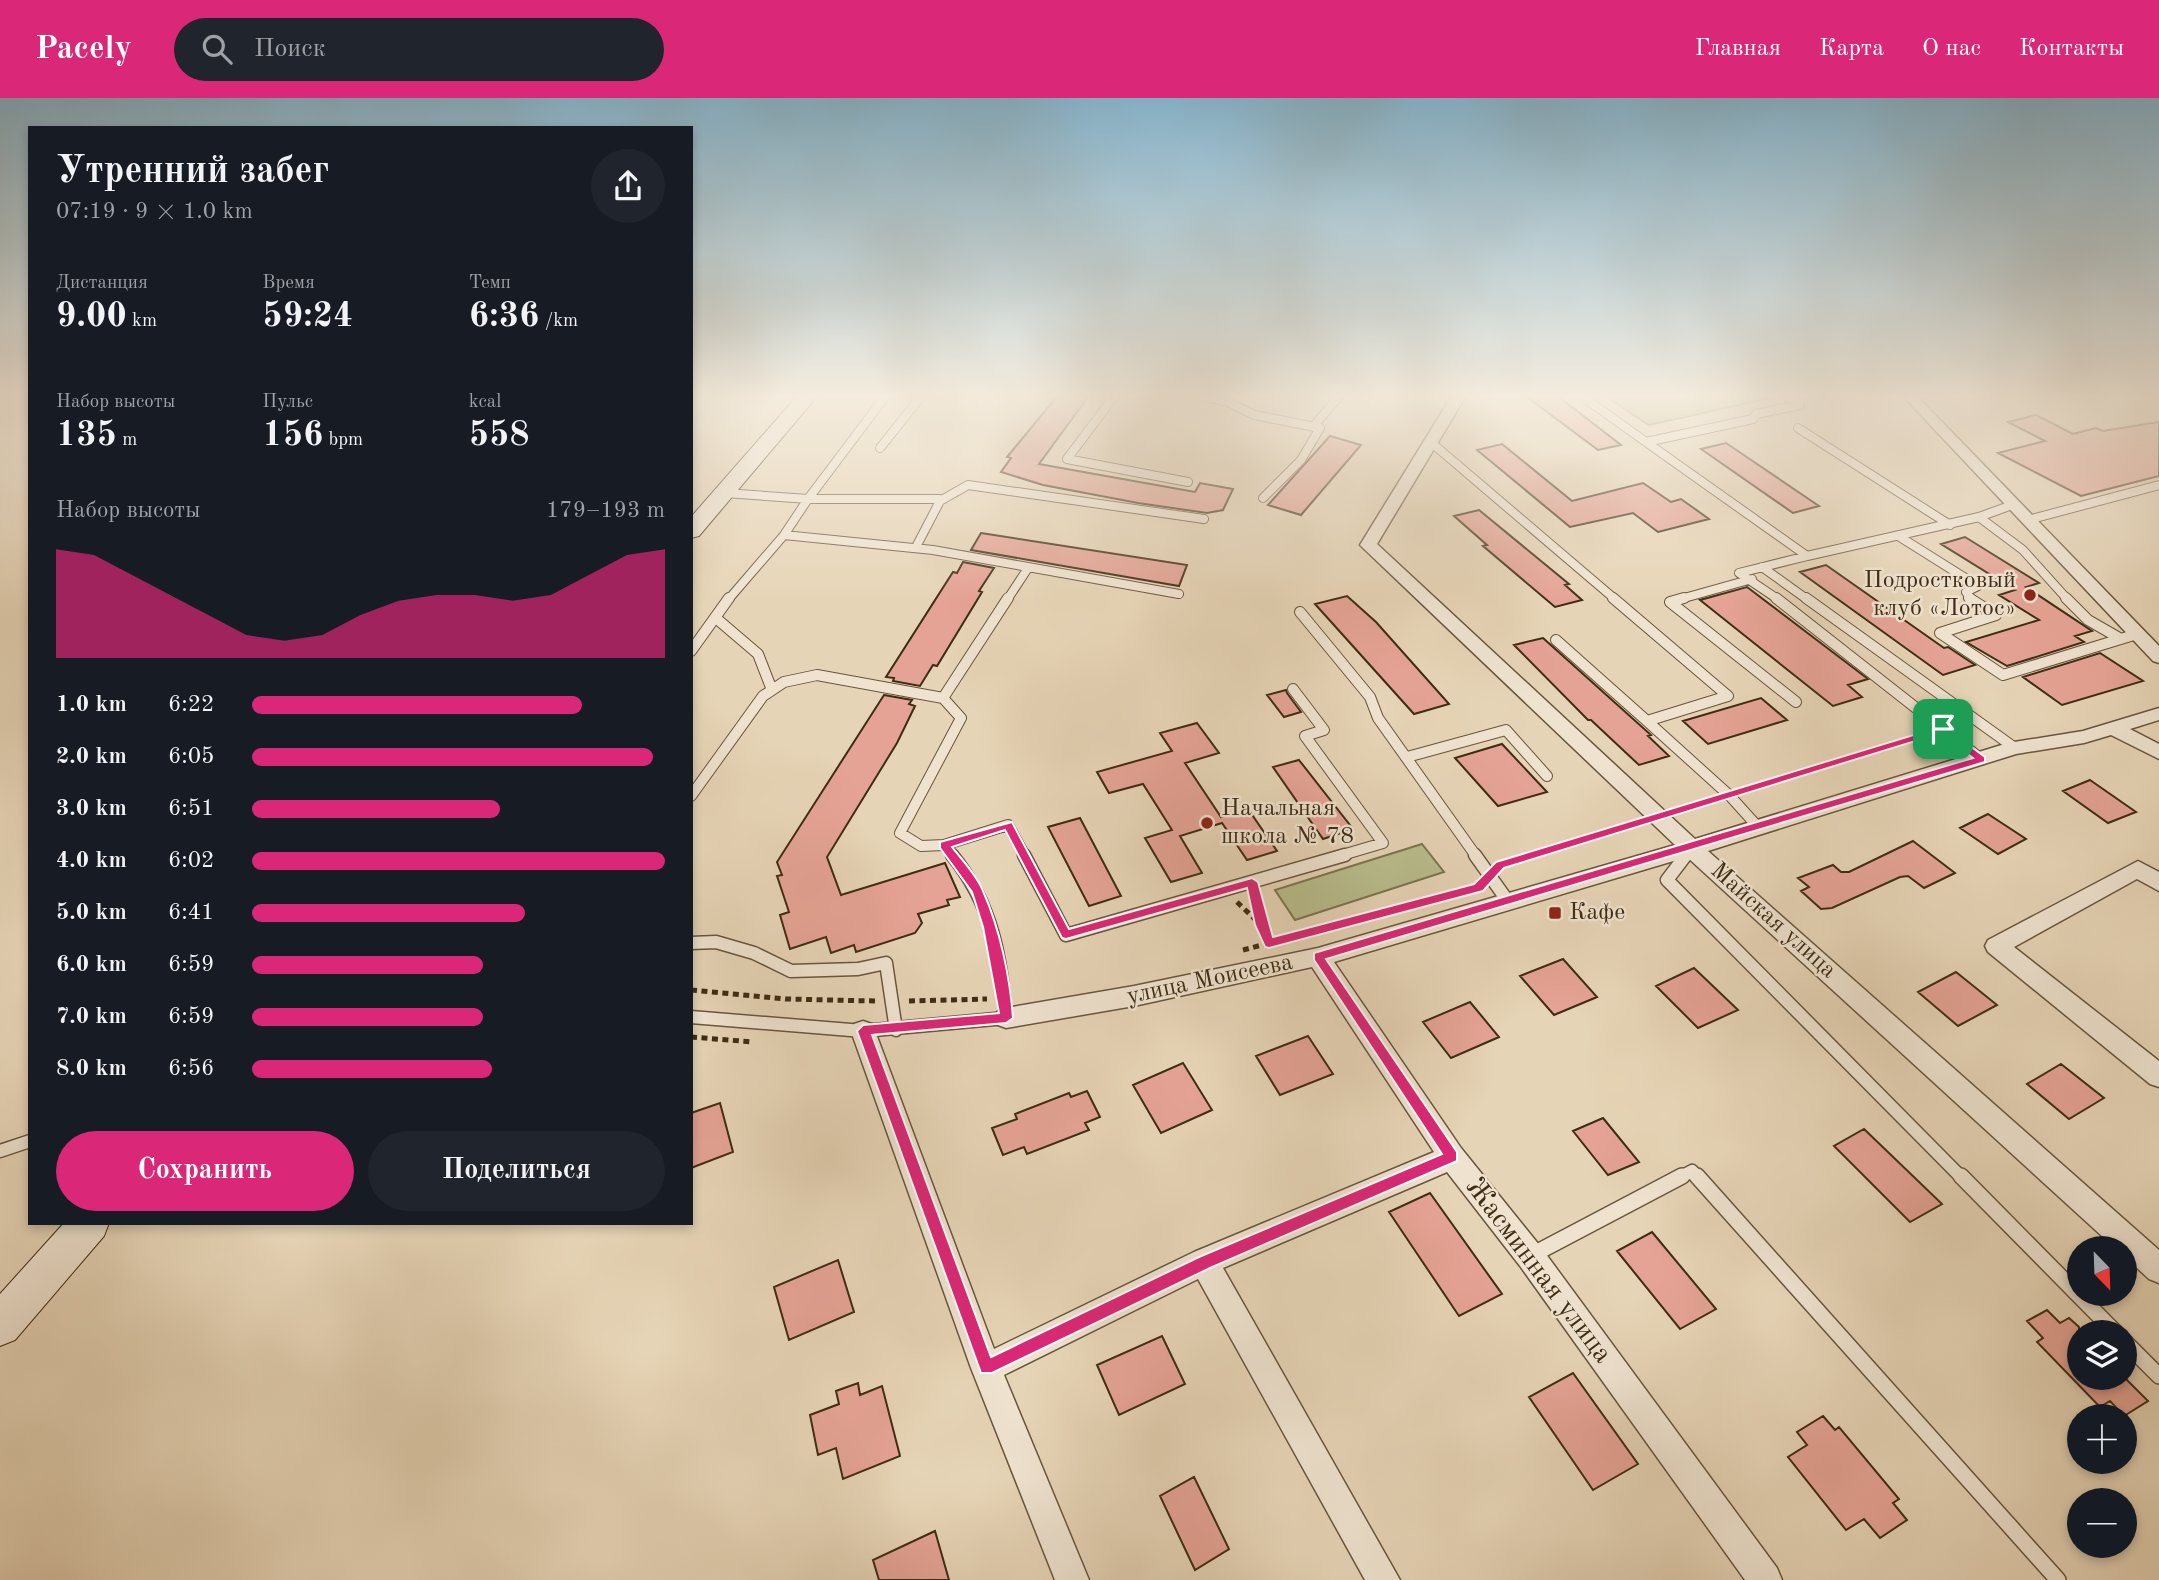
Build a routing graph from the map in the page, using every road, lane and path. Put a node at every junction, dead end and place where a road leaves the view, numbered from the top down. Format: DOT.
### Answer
graph roads {
  1 [pos="751,463"];
  2 [pos="835,463"];
  3 [pos="1089,463"];
  4 [pos="1298,463"];
  5 [pos="1421,463"];
  6 [pos="1455,463"];
  7 [pos="1676,463"];
  8 [pos="1853,463"];
  9 [pos="1972,463"];
  10 [pos="1188,482"];
  11 [pos="2159,485"];
  12 [pos="725,493"];
  13 [pos="1264,498"];
  14 [pos="808,499"];
  15 [pos="939,499"];
  16 [pos="2012,505"];
  17 [pos="1979,517"];
  18 [pos="1204,519"];
  19 [pos="2028,520"];
  20 [pos="1950,525"];
  21 [pos="693,529"];
  22 [pos="784,536"];
  23 [pos="1900,537"];
  24 [pos="916,547"];
  25 [pos="1807,556"];
  26 [pos="1762,567"];
  27 [pos="1028,568"];
  28 [pos="1752,579"];
  29 [pos="1179,594"];
  30 [pos="1300,612"];
  31 [pos="717,619"];
  32 [pos="2129,637"];
  33 [pos="1556,639"];
  34 [pos="693,649"];
  35 [pos="2159,657"];
  36 [pos="1293,689"];
  37 [pos="772,690"];
  38 [pos="943,698"];
  39 [pos="1796,702"];
  40 [pos="2159,714"];
  41 [pos="1647,721"];
  42 [pos="2112,728"];
  43 [pos="1943,729"];
  44 [pos="2015,748"];
  45 [pos="2159,752"];
  46 [pos="1407,757"];
  47 [pos="1981,760"];
  48 [pos="1547,776"];
  49 [pos="693,793"];
  50 [pos="1730,796"];
  51 [pos="1660,816"];
  52 [pos="1758,827"];
  53 [pos="944,845"];
  54 [pos="1691,848"];
  55 [pos="1489,878"];
  56 [pos="1252,882"];
  57 [pos="2159,883"];
  58 [pos="1226,891"];
  59 [pos="1507,900"];
  60 [pos="1261,925"];
  61 [pos="693,943"];
  62 [pos="1269,943"];
  63 [pos="1231,953"];
  64 [pos="1318,957"];
  65 [pos="693,990"];
  66 [pos="959,1000"];
  67 [pos="892,1002"];
  68 [pos="693,1017"];
  69 [pos="1006,1018"];
  70 [pos="896,1030"];
  71 [pos="863,1031"];
  72 [pos="2159,1076"];
  73 [pos="28,1142"];
  74 [pos="0,1151"];
  75 [pos="1452,1157"];
  76 [pos="88,1225"];
  77 [pos="1530,1256"];
  78 [pos="1204,1262"];
  79 [pos="2159,1269"];
  80 [pos="2103,1320"];
  81 [pos="0,1325"];
  82 [pos="2137,1354"];
  83 [pos="986,1368"];
  84 [pos="2159,1376"];
  85 [pos="1072,1580"];
  86 [pos="1383,1580"];
  87 [pos="1765,1580"];
  88 [pos="2058,1580"];
  1 -- 12 [label="main road"];
  2 -- 14 [label="lane"];
  3 -- 10 [label="lane"];
  4 -- 13 [label="lane"];
  5 -- 51 [label="street, Майская улица"];
  6 -- 41 [label="lane"];
  7 -- 25 [label="lane"];
  8 -- 20 [label="lane"];
  9 -- 16 [label="street"];
  11 -- 19 [label="lane"];
  12 -- 14 [label="lane"];
  12 -- 21 [label="main road"];
  14 -- 15 [label="lane"];
  14 -- 22 [label="lane"];
  15 -- 18 [label="lane"];
  15 -- 24 [label="lane"];
  16 -- 17 [label="lane"];
  16 -- 19 [label="street"];
  17 -- 20 [label="lane"];
  17 -- 32 [label="lane"];
  19 -- 32 [label="street"];
  20 -- 23 [label="lane"];
  22 -- 24 [label="lane"];
  22 -- 31 [label="lane"];
  23 -- 25 [label="lane"];
  23 -- 32 [label="lane"];
  24 -- 27 [label="lane"];
  25 -- 26 [label="lane"];
  26 -- 28 [label="lane"];
  26 -- 44 [label="lane"];
  27 -- 29 [label="lane"];
  27 -- 38 [label="lane"];
  28 -- 39 [label="lane"];
  28 -- 43 [label="lane"];
  30 -- 46 [label="lane"];
  31 -- 34 [label="lane"];
  31 -- 37 [label="lane"];
  32 -- 35 [label="street"];
  33 -- 41 [label="lane"];
  36 -- 56 [label="lane"];
  37 -- 38 [label="lane"];
  37 -- 49 [label="lane"];
  38 -- 53 [label="lane"];
  40 -- 42 [label="street, улица Моисеева"];
  41 -- 50 [label="lane"];
  42 -- 44 [label="street, улица Моисеева"];
  42 -- 45 [label="street"];
  43 -- 47 [label="lane"];
  43 -- 50 [label="path"];
  44 -- 47 [label="street, улица Моисеева"];
  46 -- 48 [label="lane"];
  46 -- 55 [label="lane"];
  47 -- 52 [label="street, улица Моисеева"];
  50 -- 51 [label="path"];
  50 -- 52 [label="lane"];
  51 -- 54 [label="street, Майская улица"];
  51 -- 55 [label="path"];
  52 -- 54 [label="street, улица Моисеева"];
  53 -- 58 [label="lane"];
  53 -- 69 [label="lane"];
  54 -- 59 [label="street, улица Моисеева"];
  54 -- 79 [label="street, Майская улица"];
  54 -- 80 [label="lane"];
  55 -- 59 [label="lane"];
  55 -- 62 [label="path"];
  56 -- 58 [label="lane"];
  56 -- 60 [label="path"];
  57 -- 72 [label="street"];
  58 -- 60 [label="path"];
  59 -- 64 [label="street, улица Моисеева"];
  60 -- 62 [label="path"];
  61 -- 67 [label="lane"];
  62 -- 63 [label="path"];
  64 -- 69 [label="street, улица Моисеева"];
  64 -- 75 [label="street, Жасминная улица"];
  65 -- 67 [label="path"];
  66 -- 67 [label="path"];
  67 -- 70 [label="lane"];
  68 -- 71 [label="lane, улица Моисеева"];
  69 -- 70 [label="lane, улица Моисеева"];
  70 -- 71 [label="lane, улица Моисеева"];
  71 -- 83 [label="street"];
  73 -- 74 [label="lane"];
  75 -- 77 [label="street, Жасминная улица"];
  75 -- 78 [label="street"];
  76 -- 81 [label="main road"];
  77 -- 87 [label="street, Жасминная улица"];
  77 -- 88 [label="lane"];
  78 -- 83 [label="street"];
  78 -- 86 [label="street"];
  82 -- 84 [label="lane"];
  83 -- 85 [label="street"];
}
